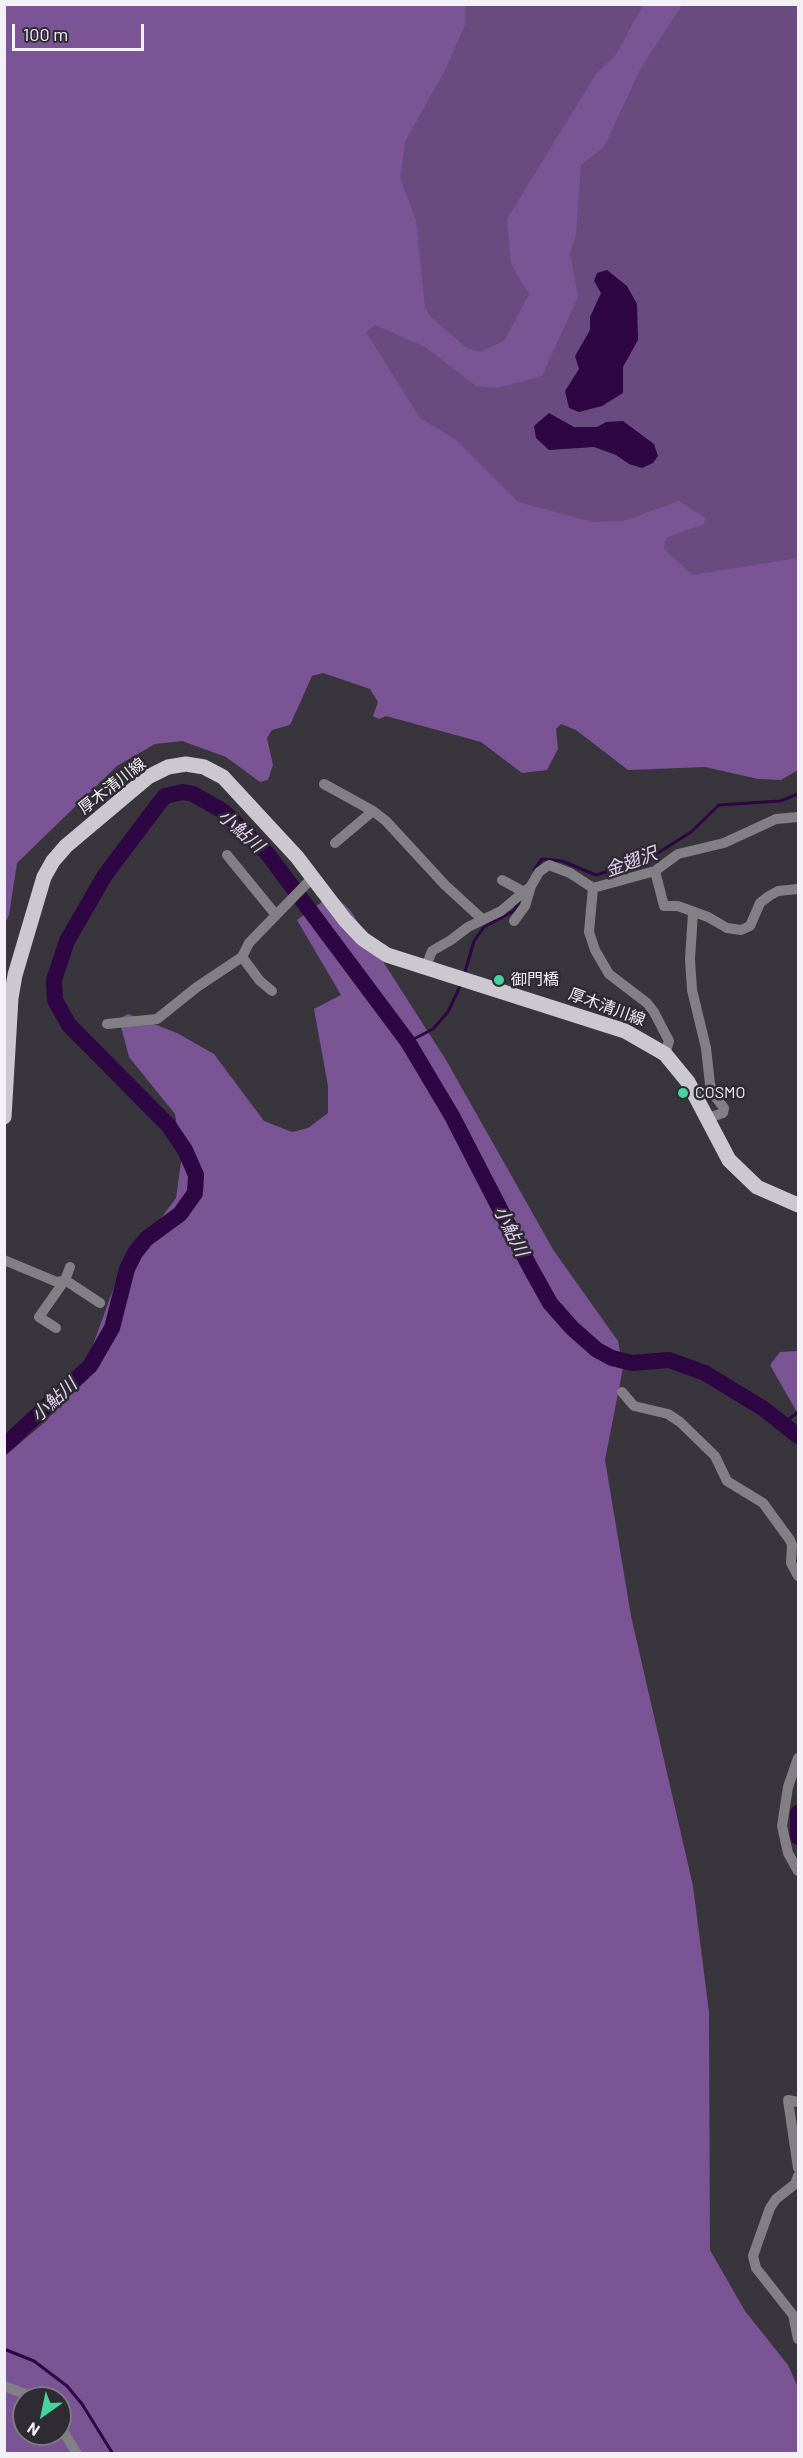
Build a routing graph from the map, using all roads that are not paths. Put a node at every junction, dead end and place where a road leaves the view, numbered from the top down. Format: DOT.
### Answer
graph roads {
  1 [pos="324,784"];
  2 [pos="373,811"];
  3 [pos="798,817"];
  4 [pos="335,843"];
  5 [pos="228,855"];
  6 [pos="655,871"];
  7 [pos="502,880"];
  8 [pos="308,882"];
  9 [pos="593,888"];
  10 [pos="527,889"];
  11 [pos="798,889"];
  12 [pos="278,913"];
  13 [pos="693,913"];
  14 [pos="482,920"];
  15 [pos="514,921"];
  16 [pos="242,957"];
  17 [pos="426,966"];
  18 [pos="272,991"];
  19 [pos="107,1024"];
  20 [pos="664,1053"];
  21 [pos="4,1117"];
  22 [pos="708,1118"];
  23 [pos="798,1205"];
  24 [pos="4,1260"];
  25 [pos="70,1267"];
  26 [pos="65,1280"];
  27 [pos="100,1303"];
  28 [pos="56,1328"];
  29 [pos="622,1392"];
  30 [pos="798,1576"];
  31 [pos="798,1758"];
  32 [pos="798,1871"];
  33 [pos="798,2102"];
  34 [pos="798,2168"];
  35 [pos="798,2176"];
  36 [pos="798,2339"];
  1 -- 2 [label="street"];
  2 -- 4 [label="street"];
  2 -- 14 [label="street"];
  3 -- 6 [label="street"];
  5 -- 12 [label="street"];
  6 -- 9 [label="street"];
  6 -- 13 [label="street"];
  7 -- 10 [label="street"];
  8 -- 12 [label="street"];
  8 -- 17 [label="main road, 厚木清川線"];
  8 -- 21 [label="main road, 厚木清川線"];
  9 -- 10 [label="street"];
  9 -- 20 [label="street"];
  10 -- 14 [label="street"];
  10 -- 15 [label="street"];
  11 -- 13 [label="street"];
  12 -- 16 [label="street"];
  13 -- 22 [label="street"];
  14 -- 17 [label="street"];
  16 -- 18 [label="street"];
  16 -- 19 [label="street"];
  17 -- 20 [label="main road, 厚木清川線"];
  20 -- 22 [label="main road, 厚木清川線"];
  22 -- 23 [label="main road, 厚木清川線"];
  24 -- 26 [label="street"];
  25 -- 26 [label="street"];
  26 -- 27 [label="street"];
  26 -- 28 [label="street"];
  29 -- 30 [label="street"];
  31 -- 32 [label="street"];
  33 -- 34 [label="street"];
  35 -- 36 [label="street"];
}
